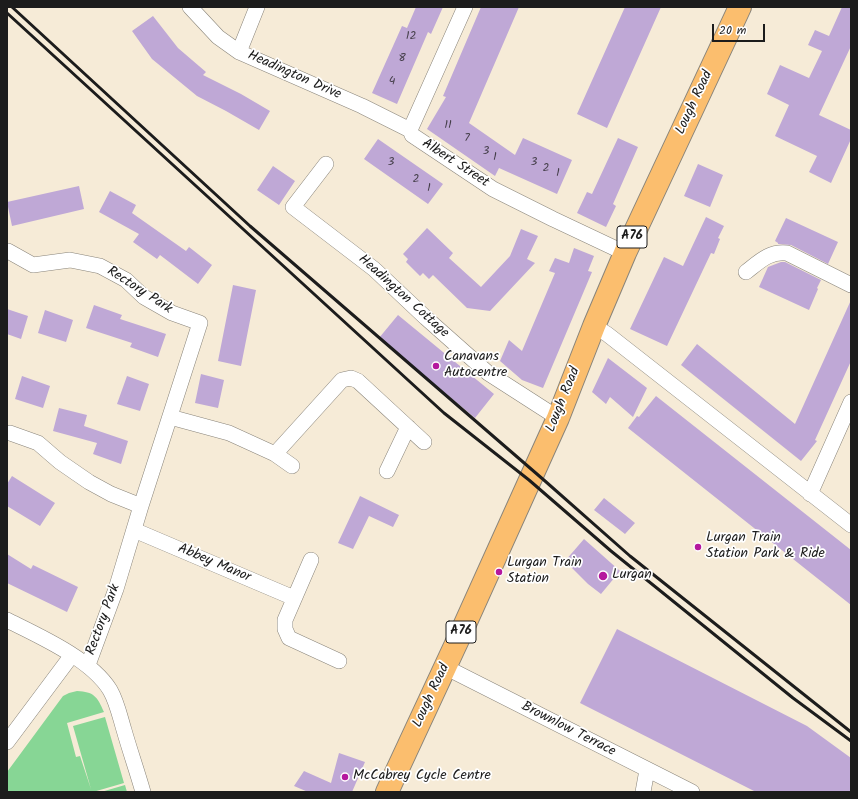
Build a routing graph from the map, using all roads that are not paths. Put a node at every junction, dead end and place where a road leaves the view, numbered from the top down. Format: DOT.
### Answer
graph roads {
  1 [pos="190,7"];
  2 [pos="257,7"];
  3 [pos="465,7"];
  4 [pos="740,7"];
  5 [pos="239,52"];
  6 [pos="410,130"];
  7 [pos="326,164"];
  8 [pos="8,251"];
  9 [pos="625,253"];
  10 [pos="746,272"];
  11 [pos="851,285"];
  12 [pos="594,326"];
  13 [pos="851,402"];
  14 [pos="170,417"];
  15 [pos="558,418"];
  16 [pos="408,427"];
  17 [pos="10,433"];
  18 [pos="424,442"];
  19 [pos="275,454"];
  20 [pos="292,466"];
  21 [pos="387,470"];
  22 [pos="810,494"];
  23 [pos="141,506"];
  24 [pos="851,525"];
  25 [pos="134,530"];
  26 [pos="311,560"];
  27 [pos="294,598"];
  28 [pos="7,620"];
  29 [pos="72,655"];
  30 [pos="339,661"];
  31 [pos="88,665"];
  32 [pos="445,667"];
  33 [pos="7,742"];
  34 [pos="647,770"];
  35 [pos="143,792"];
  36 [pos="387,792"];
  37 [pos="643,792"];
  38 [pos="692,792"];
  1 -- 5 [label="street, Headington Drive"];
  2 -- 5 [label="street"];
  3 -- 6 [label="street, Albert Street"];
  4 -- 9 [label="main road, Lough Road / A76"];
  5 -- 6 [label="street, Headington Drive"];
  6 -- 9 [label="street, Albert Street"];
  7 -- 15 [label="street, Headington Cottage"];
  8 -- 14 [label="street, Rectory Park"];
  9 -- 12 [label="main road, Lough Road / A76"];
  10 -- 11 [label="street"];
  12 -- 15 [label="main road, Lough Road / A76"];
  12 -- 22 [label="street"];
  13 -- 22 [label="street"];
  14 -- 19 [label="street"];
  14 -- 23 [label="street, Rectory Park"];
  15 -- 32 [label="main road, Lough Road / A76"];
  16 -- 18 [label="street"];
  16 -- 19 [label="street"];
  16 -- 21 [label="street"];
  17 -- 23 [label="street"];
  19 -- 20 [label="street"];
  22 -- 24 [label="street"];
  23 -- 25 [label="street, Rectory Park"];
  25 -- 27 [label="street, Abbey Manor"];
  25 -- 31 [label="street, Rectory Park"];
  26 -- 27 [label="street"];
  27 -- 30 [label="street"];
  28 -- 29 [label="street, Rectory Park"];
  29 -- 31 [label="street, Rectory Park"];
  29 -- 33 [label="street"];
  31 -- 35 [label="street, Rectory Park"];
  32 -- 34 [label="street, Brownlow Terrace"];
  32 -- 36 [label="main road, Lough Road / A76"];
  34 -- 37 [label="street"];
  34 -- 38 [label="street, Brownlow Terrace"];
}
